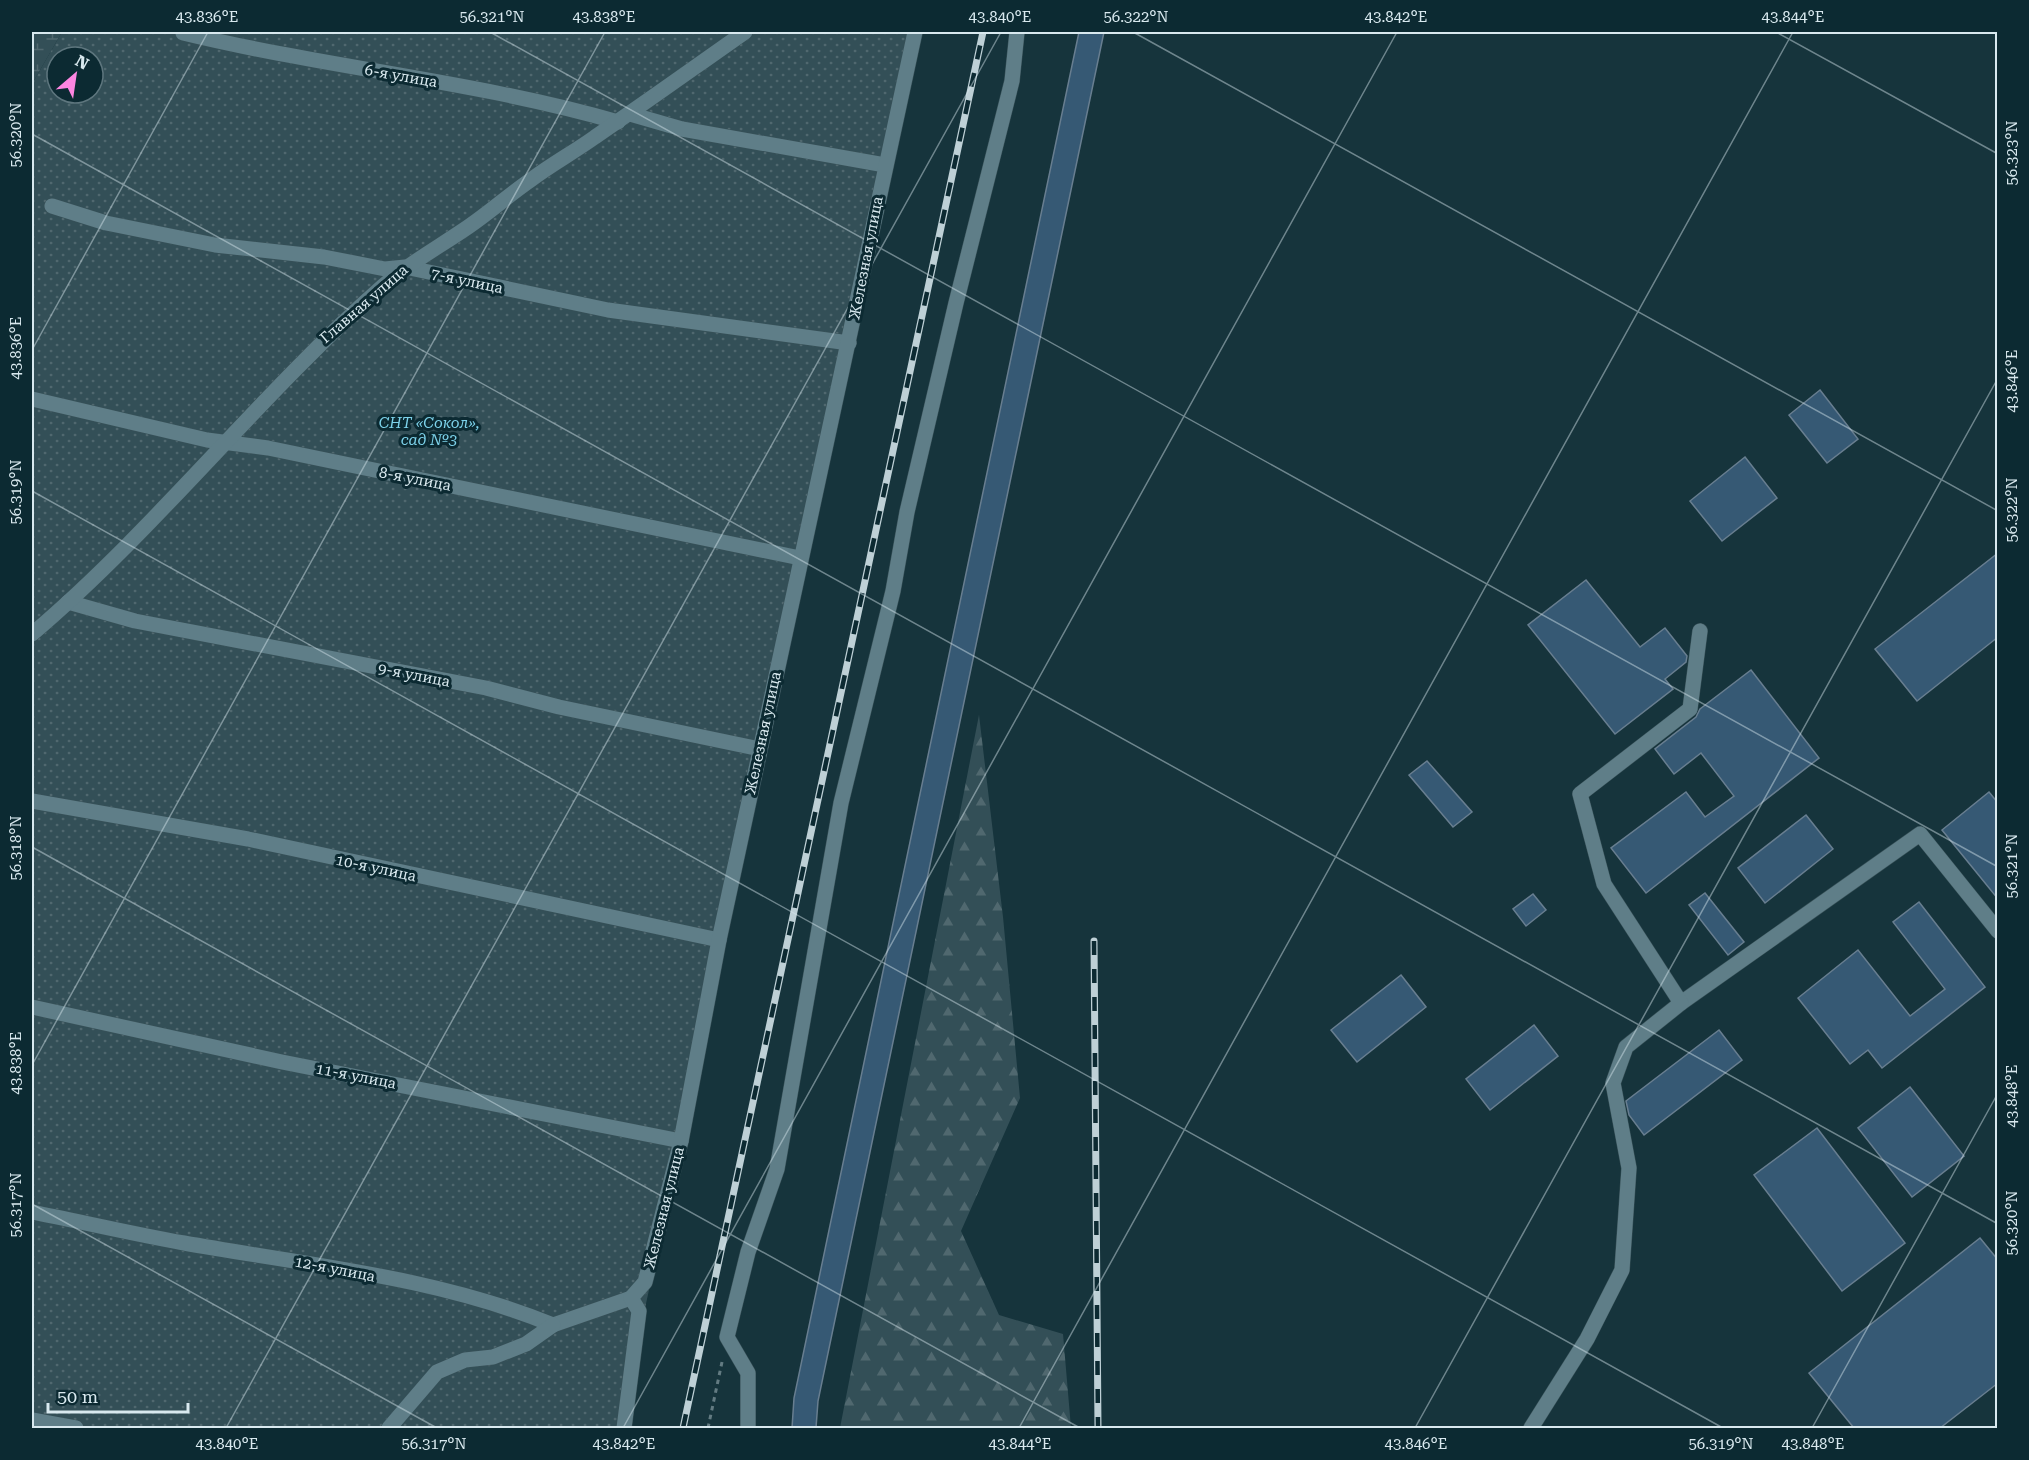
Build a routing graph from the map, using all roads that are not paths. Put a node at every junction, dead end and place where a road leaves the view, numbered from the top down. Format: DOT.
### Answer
graph roads {
  1 [pos="745,32"];
  2 [pos="915,32"];
  3 [pos="1017,32"];
  4 [pos="183,33"];
  5 [pos="624,118"];
  6 [pos="885,165"];
  7 [pos="52,206"];
  8 [pos="405,267"];
  9 [pos="849,343"];
  10 [pos="32,399"];
  11 [pos="227,443"];
  12 [pos="800,558"];
  13 [pos="68,602"];
  14 [pos="1700,631"];
  15 [pos="32,634"];
  16 [pos="760,749"];
  17 [pos="32,801"];
  18 [pos="1998,932"];
  19 [pos="719,940"];
  20 [pos="1681,1003"];
  21 [pos="32,1007"];
  22 [pos="681,1141"];
  23 [pos="32,1212"];
  24 [pos="631,1298"];
  25 [pos="553,1325"];
  26 [pos="32,1420"];
  27 [pos="75,1428"];
  28 [pos="389,1428"];
  29 [pos="624,1428"];
  30 [pos="748,1428"];
  31 [pos="1532,1428"];
  1 -- 5 [label="street, Главная улица"];
  2 -- 6 [label="street, Железная улица"];
  3 -- 30 [label="street"];
  4 -- 5 [label="street, 6-я улица"];
  5 -- 6 [label="street, 6-я улица"];
  5 -- 8 [label="street, Главная улица"];
  6 -- 9 [label="street, Железная улица"];
  7 -- 8 [label="street, 7-я улица"];
  8 -- 9 [label="street, 7-я улица"];
  8 -- 11 [label="street, Главная улица"];
  9 -- 12 [label="street, Железная улица"];
  10 -- 11 [label="street, 8-я улица"];
  11 -- 12 [label="street, 8-я улица"];
  11 -- 13 [label="street, Главная улица"];
  12 -- 16 [label="street, Железная улица"];
  13 -- 15 [label="street, Главная улица"];
  13 -- 16 [label="street, 9-я улица"];
  14 -- 20 [label="street"];
  16 -- 19 [label="street, Железная улица"];
  17 -- 19 [label="street, 10-я улица"];
  18 -- 20 [label="street"];
  19 -- 22 [label="street, Железная улица"];
  20 -- 31 [label="street"];
  21 -- 22 [label="street, 11-я улица"];
  22 -- 24 [label="street, Железная улица"];
  23 -- 25 [label="street, 12-я улица"];
  24 -- 25 [label="street"];
  24 -- 29 [label="street"];
  25 -- 28 [label="street"];
  26 -- 27 [label="street"];
}
